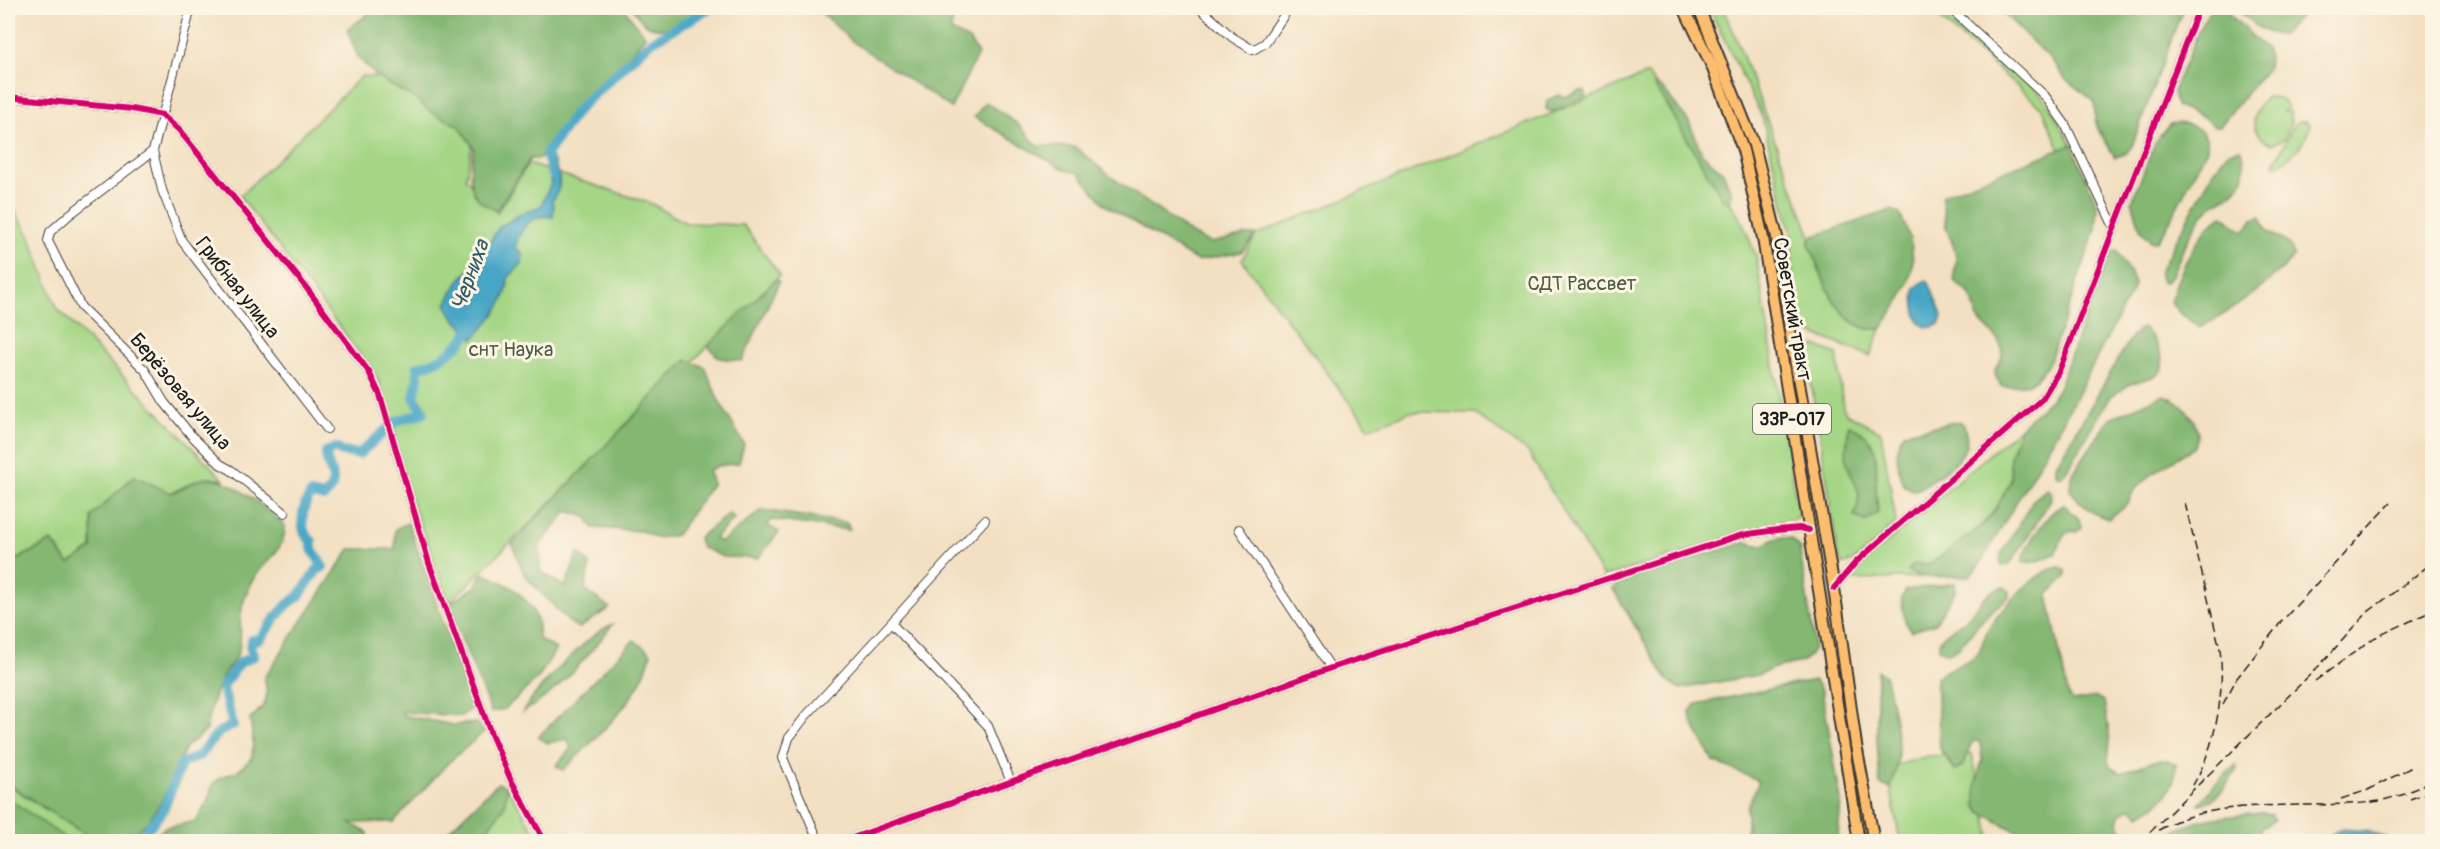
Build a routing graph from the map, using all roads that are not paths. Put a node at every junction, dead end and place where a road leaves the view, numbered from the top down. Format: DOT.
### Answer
graph roads {
  1 [pos="191,8"];
  2 [pos="1200,8"];
  3 [pos="1289,8"];
  4 [pos="1684,8"];
  5 [pos="1699,8"];
  6 [pos="1950,8"];
  7 [pos="2199,8"];
  8 [pos="8,97"];
  9 [pos="162,115"];
  10 [pos="153,151"];
  11 [pos="2114,227"];
  12 [pos="327,429"];
  13 [pos="285,513"];
  14 [pos="985,520"];
  15 [pos="1239,528"];
  16 [pos="1809,530"];
  17 [pos="1834,588"];
  18 [pos="892,624"];
  19 [pos="1331,668"];
  20 [pos="1011,782"];
  21 [pos="545,842"];
  22 [pos="819,842"];
  23 [pos="842,842"];
  24 [pos="1859,842"];
  25 [pos="1874,842"];
  1 -- 9 [label="street, Грибная улица"];
  2 -- 3 [label="street"];
  4 -- 16 [label="highway, Советский тракт / 33Р-017"];
  5 -- 17 [label="highway, Советский тракт / 33Р-017"];
  6 -- 11 [label="street"];
  7 -- 11 [label="street"];
  8 -- 9 [label="street"];
  9 -- 10 [label="street, Грибная улица"];
  9 -- 21 [label="street"];
  10 -- 12 [label="street, Грибная улица"];
  10 -- 13 [label="street, Берёзовая улица"];
  11 -- 17 [label="street"];
  14 -- 18 [label="street"];
  15 -- 19 [label="street"];
  16 -- 19 [label="street"];
  16 -- 24 [label="highway, Советский тракт / 33Р-017"];
  17 -- 25 [label="highway, Советский тракт / 33Р-017"];
  18 -- 20 [label="street"];
  18 -- 22 [label="street"];
  19 -- 20 [label="street"];
  20 -- 23 [label="street"];
}
